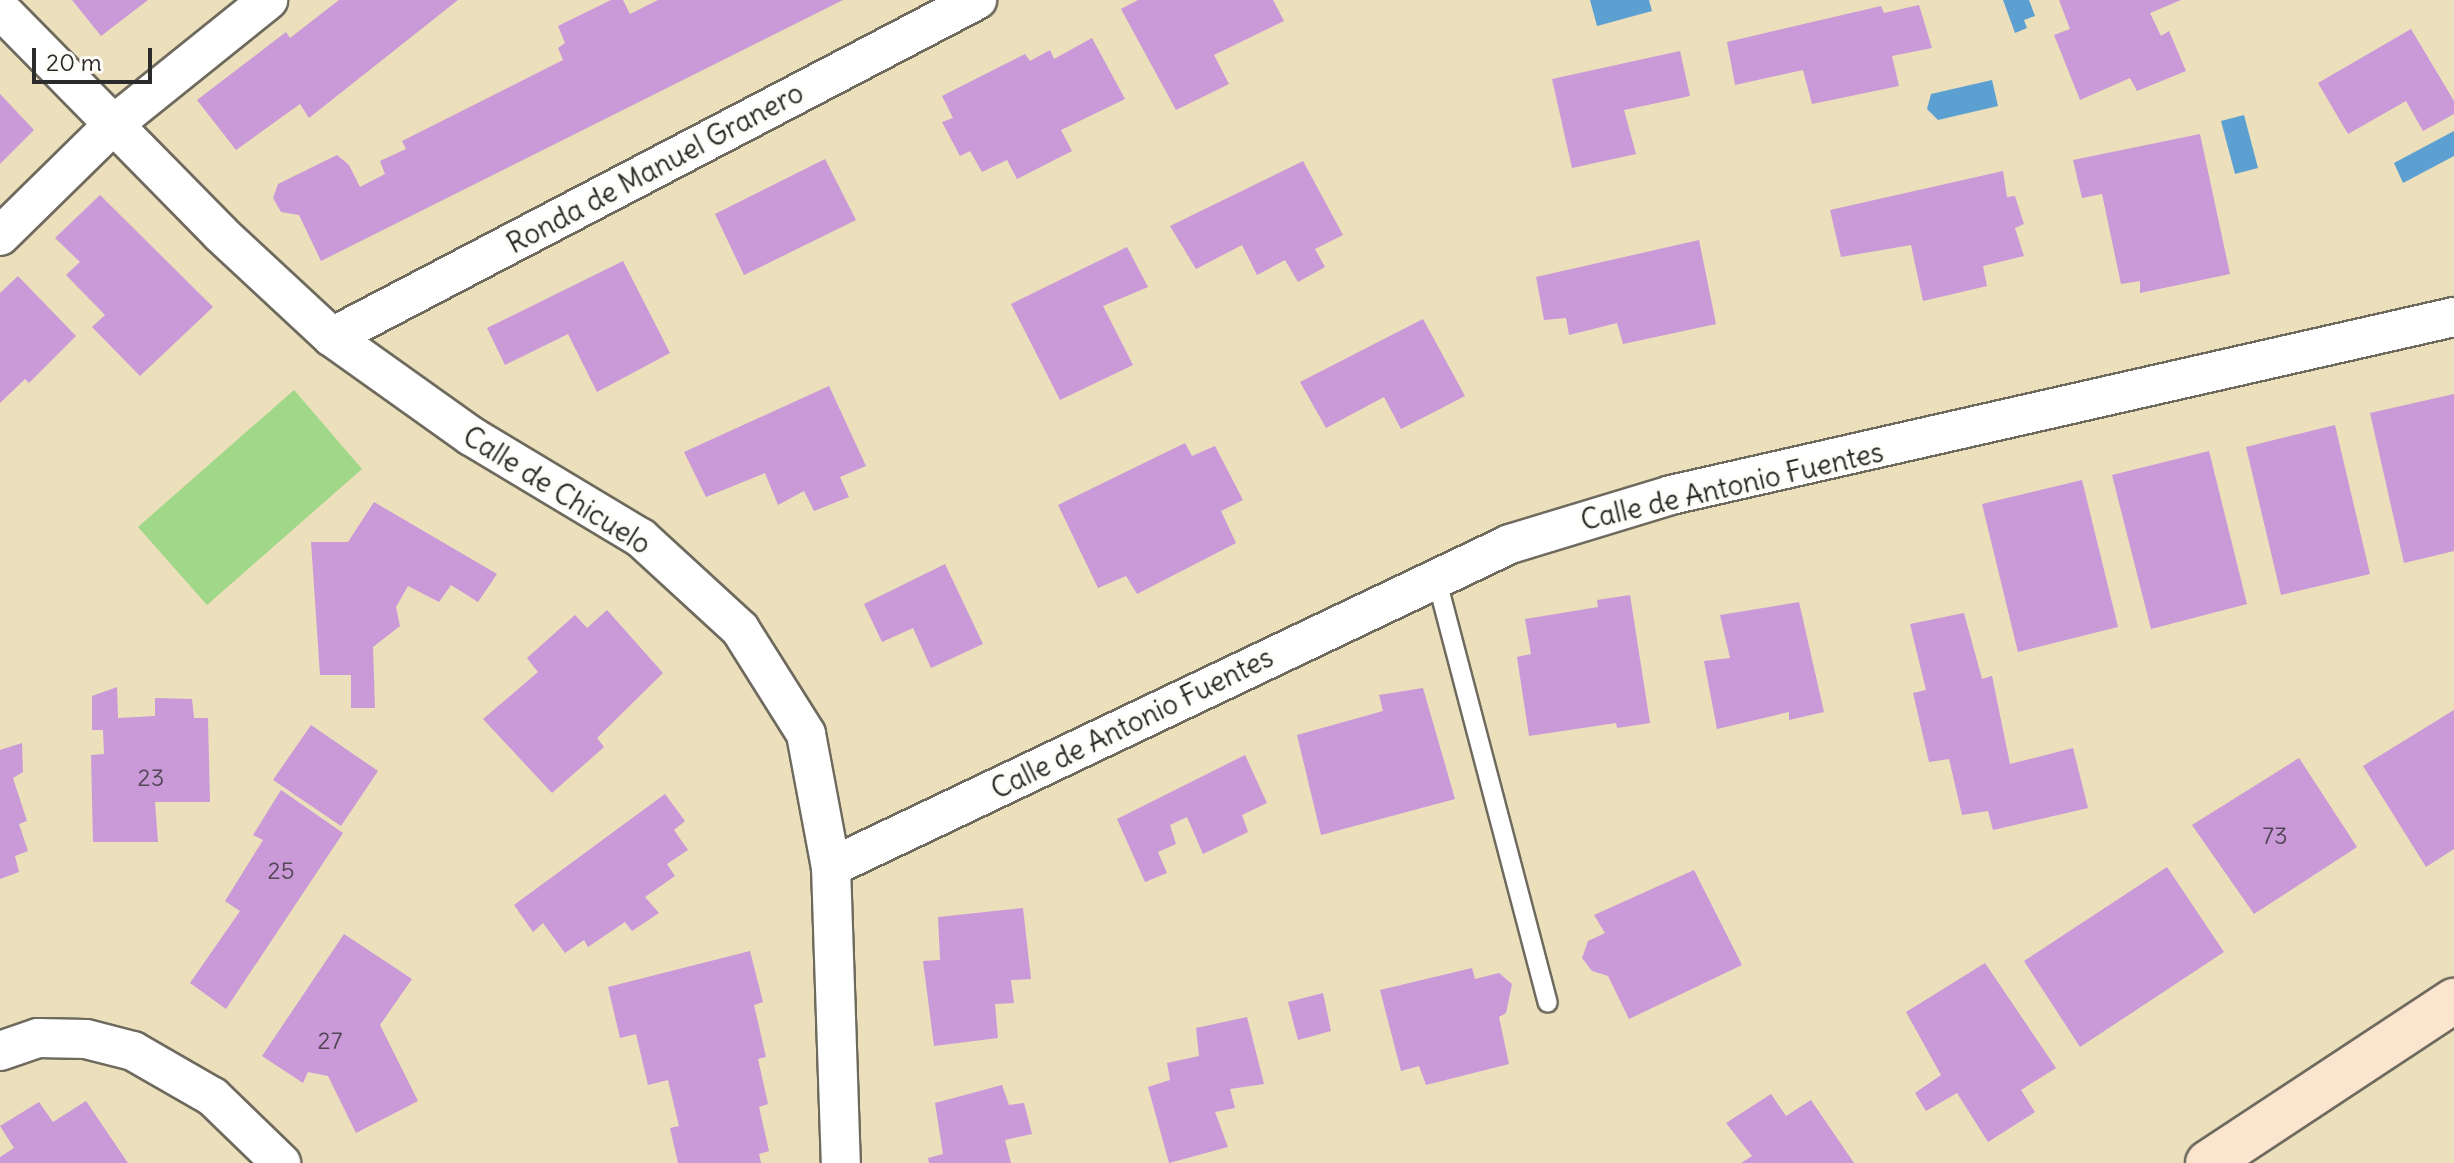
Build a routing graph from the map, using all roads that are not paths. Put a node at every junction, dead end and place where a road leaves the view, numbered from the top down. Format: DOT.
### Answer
graph roads {
  1 [pos="268,0"];
  2 [pos="977,0"];
  3 [pos="0,9"];
  4 [pos="114,124"];
  5 [pos="0,236"];
  6 [pos="2454,317"];
  7 [pos="332,337"];
  8 [pos="1436,577"];
  9 [pos="831,867"];
  10 [pos="2454,1001"];
  11 [pos="1548,1003"];
  12 [pos="0,1051"];
  13 [pos="281,1163"];
  14 [pos="841,1163"];
  15 [pos="2208,1163"];
  1 -- 4 [label="street"];
  2 -- 7 [label="street, Ronda de Manuel Granero"];
  3 -- 4 [label="street, Calle de Chicuelo"];
  4 -- 5 [label="street"];
  4 -- 7 [label="street, Calle de Chicuelo"];
  6 -- 8 [label="street, Calle de Antonio Fuentes"];
  7 -- 9 [label="street, Calle de Chicuelo"];
  8 -- 9 [label="street, Calle de Antonio Fuentes"];
  8 -- 11 [label="lane"];
  9 -- 14 [label="street, Calle de Chicuelo"];
  10 -- 15 [label="street"];
  12 -- 13 [label="street"];
}
